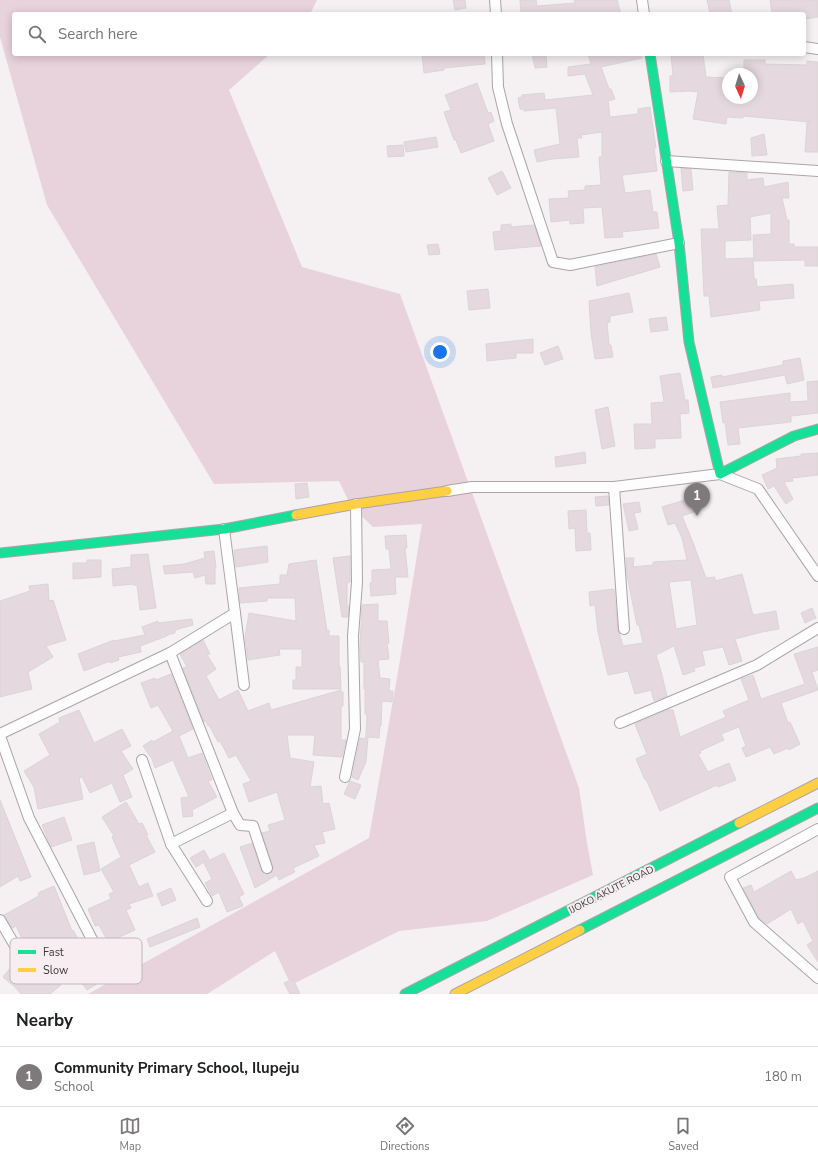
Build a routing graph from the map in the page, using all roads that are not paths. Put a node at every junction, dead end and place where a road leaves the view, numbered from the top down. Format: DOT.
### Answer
graph roads {
  1 [pos="495,0"];
  2 [pos="642,0"];
  3 [pos="496,12"];
  4 [pos="644,12"];
  5 [pos="806,47"];
  6 [pos="818,49"];
  7 [pos="497,56"];
  8 [pos="650,56"];
  9 [pos="666,161"];
  10 [pos="818,171"];
  11 [pos="679,243"];
  12 [pos="818,429"];
  13 [pos="720,474"];
  14 [pos="614,486"];
  15 [pos="447,491"];
  16 [pos="356,504"];
  17 [pos="224,529"];
  18 [pos="0,553"];
  19 [pos="818,576"];
  20 [pos="235,613"];
  21 [pos="818,628"];
  22 [pos="624,629"];
  23 [pos="170,653"];
  24 [pos="244,685"];
  25 [pos="620,723"];
  26 [pos="0,735"];
  27 [pos="142,760"];
  28 [pos="345,777"];
  29 [pos="818,783"];
  30 [pos="818,808"];
  31 [pos="233,813"];
  32 [pos="818,829"];
  33 [pos="171,844"];
  34 [pos="267,868"];
  35 [pos="206,901"];
  36 [pos="0,920"];
  37 [pos="10,938"];
  38 [pos="91,938"];
  39 [pos="818,978"];
  40 [pos="405,994"];
  41 [pos="455,994"];
  1 -- 3 [label="street"];
  2 -- 4 [label="street"];
  5 -- 6 [label="street"];
  7 -- 11 [label="street"];
  8 -- 9 [label="street"];
  9 -- 10 [label="street"];
  9 -- 11 [label="street"];
  11 -- 13 [label="street"];
  12 -- 13 [label="street"];
  13 -- 14 [label="street"];
  13 -- 19 [label="street"];
  14 -- 15 [label="street"];
  14 -- 22 [label="street"];
  15 -- 16 [label="street"];
  16 -- 17 [label="street"];
  16 -- 28 [label="street"];
  17 -- 18 [label="street"];
  17 -- 20 [label="street"];
  20 -- 23 [label="street"];
  20 -- 24 [label="street"];
  21 -- 25 [label="street"];
  23 -- 26 [label="street"];
  23 -- 31 [label="street"];
  26 -- 38 [label="street"];
  27 -- 33 [label="street"];
  29 -- 40 [label="street, IJOKO AKUTE ROAD"];
  30 -- 41 [label="street"];
  31 -- 33 [label="street"];
  31 -- 34 [label="street"];
  32 -- 39 [label="street"];
  33 -- 35 [label="street"];
  36 -- 37 [label="street"];
}
